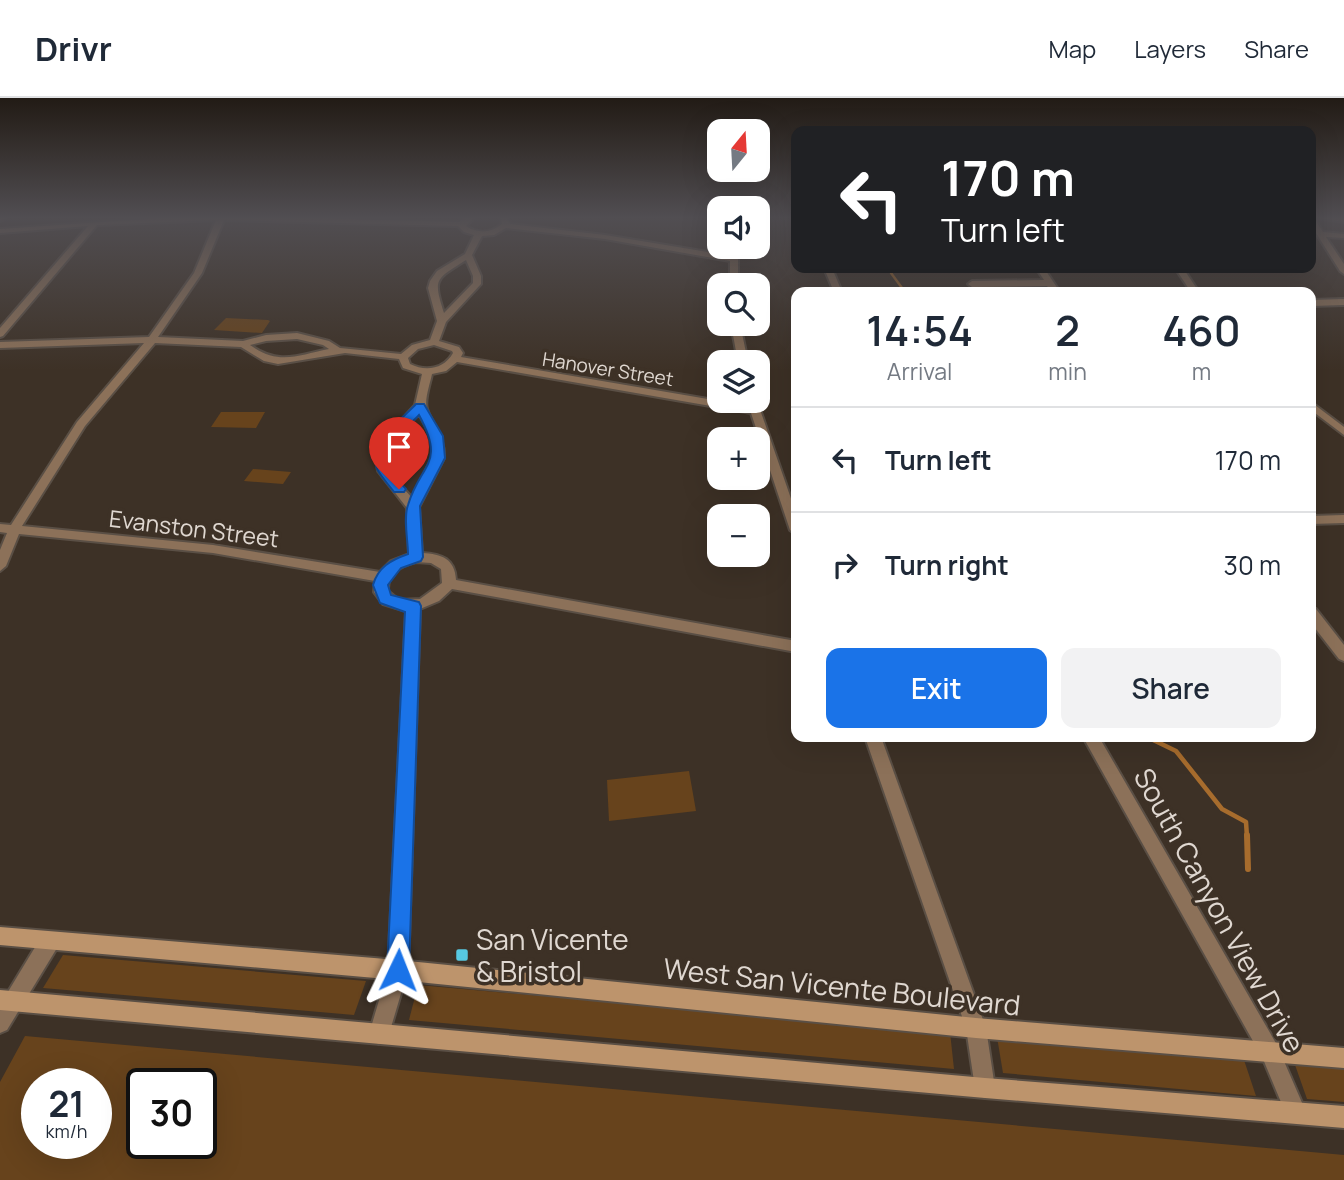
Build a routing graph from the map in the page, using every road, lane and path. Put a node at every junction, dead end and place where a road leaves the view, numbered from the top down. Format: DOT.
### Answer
graph roads {
  1 [pos="56,268"];
  2 [pos="200,268"];
  3 [pos="447,268"];
  4 [pos="474,268"];
  5 [pos="1043,273"];
  6 [pos="1049,283"];
  7 [pos="972,284"];
  8 [pos="1052,287"];
  9 [pos="1344,302"];
  10 [pos="1316,303"];
  11 [pos="443,321"];
  12 [pos="0,334"];
  13 [pos="152,340"];
  14 [pos="434,342"];
  15 [pos="243,344"];
  16 [pos="0,345"];
  17 [pos="338,351"];
  18 [pos="403,357"];
  19 [pos="456,359"];
  20 [pos="426,372"];
  21 [pos="707,399"];
  22 [pos="420,407"];
  23 [pos="1316,409"];
  24 [pos="756,413"];
  25 [pos="1344,432"];
  26 [pos="414,506"];
  27 [pos="791,515"];
  28 [pos="1344,519"];
  29 [pos="1316,520"];
  30 [pos="0,528"];
  31 [pos="15,528"];
  32 [pos="415,557"];
  33 [pos="0,566"];
  34 [pos="382,577"];
  35 [pos="449,584"];
  36 [pos="413,606"];
  37 [pos="1316,619"];
  38 [pos="791,647"];
  39 [pos="1344,655"];
  40 [pos="875,742"];
  41 [pos="1094,742"];
  42 [pos="0,936"];
  43 [pos="50,941"];
  44 [pos="398,970"];
  45 [pos="6,1001"];
  46 [pos="0,1023"];
  47 [pos="976,1028"];
  48 [pos="379,1034"];
  49 [pos="1270,1052"];
  50 [pos="1344,1058"];
  51 [pos="985,1088"];
  52 [pos="1295,1112"];
  53 [pos="1344,1117"];
  1 -- 12 [label="street"];
  2 -- 13 [label="street"];
  3 -- 11 [label="street"];
  4 -- 11 [label="street"];
  5 -- 6 [label="street"];
  6 -- 7 [label="street"];
  6 -- 8 [label="street"];
  9 -- 10 [label="street"];
  11 -- 14 [label="street"];
  13 -- 15 [label="street"];
  13 -- 16 [label="street"];
  13 -- 31 [label="street"];
  14 -- 18 [label="street"];
  14 -- 19 [label="street"];
  15 -- 17 [label="street"];
  15 -- 17 [label="street"];
  17 -- 18 [label="street"];
  18 -- 20 [label="street"];
  19 -- 20 [label="street"];
  19 -- 21 [label="street, Hanover Street"];
  20 -- 22 [label="street"];
  22 -- 26 [label="street"];
  22 -- 26 [label="street"];
  23 -- 25 [label="street"];
  24 -- 27 [label="street"];
  26 -- 32 [label="street"];
  28 -- 29 [label="street"];
  30 -- 31 [label="street, Evanston Street"];
  31 -- 33 [label="street"];
  31 -- 34 [label="street, Evanston Street"];
  32 -- 34 [label="street"];
  32 -- 35 [label="street"];
  34 -- 36 [label="street"];
  35 -- 36 [label="street"];
  35 -- 38 [label="street"];
  36 -- 44 [label="street"];
  37 -- 39 [label="street"];
  40 -- 47 [label="street"];
  41 -- 49 [label="street, South Canyon View Drive"];
  42 -- 43 [label="main road, West San Vicente Boulevard"];
  43 -- 44 [label="main road, West San Vicente Boulevard"];
  43 -- 45 [label="street"];
  44 -- 47 [label="main road, West San Vicente Boulevard"];
  44 -- 48 [label="street"];
  45 -- 46 [label="street"];
  45 -- 48 [label="main road"];
  47 -- 49 [label="main road, West San Vicente Boulevard"];
  47 -- 51 [label="street"];
  48 -- 51 [label="main road"];
  49 -- 50 [label="main road, West San Vicente Boulevard"];
  49 -- 52 [label="street, South Canyon View Drive"];
  51 -- 52 [label="main road"];
  52 -- 53 [label="main road"];
}
